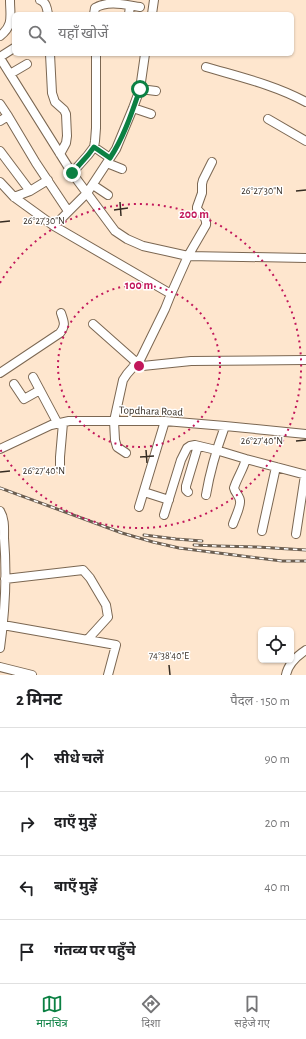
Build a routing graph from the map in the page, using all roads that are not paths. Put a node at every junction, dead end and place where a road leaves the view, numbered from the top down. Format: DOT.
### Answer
graph roads {
  1 [pos="10,0"];
  2 [pos="40,0"];
  3 [pos="154,0"];
  4 [pos="126,6"];
  5 [pos="140,7"];
  6 [pos="48,12"];
  7 [pos="94,12"];
  8 [pos="152,12"];
  9 [pos="0,36"];
  10 [pos="12,49"];
  11 [pos="50,56"];
  12 [pos="96,56"];
  13 [pos="145,56"];
  14 [pos="0,57"];
  15 [pos="27,64"];
  16 [pos="206,67"];
  17 [pos="10,74"];
  18 [pos="140,89"];
  19 [pos="156,91"];
  20 [pos="306,102"];
  21 [pos="0,104"];
  22 [pos="133,108"];
  23 [pos="151,114"];
  24 [pos="8,116"];
  25 [pos="268,119"];
  26 [pos="0,121"];
  27 [pos="306,141"];
  28 [pos="94,147"];
  29 [pos="0,151"];
  30 [pos="60,154"];
  31 [pos="109,160"];
  32 [pos="212,162"];
  33 [pos="122,169"];
  34 [pos="72,173"];
  35 [pos="48,180"];
  36 [pos="0,182"];
  37 [pos="93,185"];
  38 [pos="30,191"];
  39 [pos="87,193"];
  40 [pos="108,195"];
  41 [pos="14,197"];
  42 [pos="68,211"];
  43 [pos="54,226"];
  44 [pos="188,256"];
  45 [pos="306,258"];
  46 [pos="171,294"];
  47 [pos="61,313"];
  48 [pos="93,324"];
  49 [pos="306,360"];
  50 [pos="135,365"];
  51 [pos="0,373"];
  52 [pos="33,377"];
  53 [pos="14,384"];
  54 [pos="40,390"];
  55 [pos="114,421"];
  56 [pos="165,421"];
  57 [pos="60,423"];
  58 [pos="225,426"];
  59 [pos="306,434"];
  60 [pos="198,446"];
  61 [pos="0,449"];
  62 [pos="216,450"];
  63 [pos="126,453"];
  64 [pos="246,459"];
  65 [pos="276,467"];
  66 [pos="60,469"];
  67 [pos="306,475"];
  68 [pos="144,492"];
  69 [pos="188,492"];
  70 [pos="206,495"];
  71 [pos="169,500"];
  72 [pos="139,507"];
  73 [pos="0,511"];
  74 [pos="164,515"];
  75 [pos="233,524"];
  76 [pos="262,531"];
  77 [pos="296,534"];
  78 [pos="5,579"];
  79 [pos="2,608"];
  80 [pos="3,625"];
  81 [pos="88,640"];
  82 [pos="0,648"];
  83 [pos="306,650"];
  84 [pos="0,667"];
  85 [pos="32,675"];
  86 [pos="108,675"];
  87 [pos="286,675"];
  1 -- 9 [label="street"];
  2 -- 6 [label="street"];
  3 -- 8 [label="street"];
  4 -- 5 [label="street"];
  4 -- 7 [label="street"];
  10 -- 14 [label="street"];
  11 -- 30 [label="street"];
  12 -- 28 [label="street"];
  13 -- 18 [label="street"];
  14 -- 17 [label="street"];
  15 -- 17 [label="street"];
  16 -- 20 [label="street"];
  17 -- 30 [label="street"];
  18 -- 19 [label="street"];
  18 -- 22 [label="street"];
  21 -- 24 [label="street"];
  22 -- 23 [label="street"];
  22 -- 31 [label="street"];
  24 -- 26 [label="street"];
  24 -- 35 [label="street"];
  25 -- 27 [label="street"];
  28 -- 31 [label="street"];
  28 -- 34 [label="street"];
  29 -- 38 [label="street"];
  30 -- 34 [label="street"];
  31 -- 33 [label="street"];
  31 -- 37 [label="street"];
  32 -- 44 [label="street"];
  34 -- 39 [label="street"];
  35 -- 38 [label="street"];
  35 -- 42 [label="street"];
  36 -- 41 [label="street"];
  37 -- 39 [label="street"];
  37 -- 40 [label="street"];
  38 -- 41 [label="street"];
  39 -- 42 [label="street"];
  39 -- 44 [label="street"];
  41 -- 43 [label="street"];
  42 -- 43 [label="street"];
  43 -- 46 [label="street"];
  44 -- 45 [label="street"];
  44 -- 46 [label="street"];
  46 -- 50 [label="street"];
  47 -- 51 [label="street"];
  48 -- 50 [label="street"];
  49 -- 50 [label="street"];
  50 -- 55 [label="street"];
  52 -- 54 [label="street"];
  53 -- 54 [label="street"];
  54 -- 57 [label="street"];
  55 -- 56 [label="street, Topdhara Road"];
  55 -- 57 [label="street, Topdhara Road"];
  55 -- 63 [label="street"];
  56 -- 58 [label="street, Topdhara Road"];
  56 -- 68 [label="street"];
  57 -- 61 [label="street, Topdhara Road"];
  57 -- 66 [label="street"];
  58 -- 59 [label="street, Topdhara Road"];
  58 -- 62 [label="street"];
  60 -- 62 [label="street"];
  60 -- 69 [label="street"];
  60 -- 71 [label="street"];
  62 -- 64 [label="street"];
  62 -- 70 [label="street"];
  64 -- 65 [label="street"];
  64 -- 75 [label="street"];
  65 -- 67 [label="street"];
  65 -- 76 [label="street"];
  67 -- 77 [label="street"];
  68 -- 71 [label="street"];
  68 -- 72 [label="street"];
  71 -- 74 [label="street"];
  73 -- 78 [label="street"];
  78 -- 79 [label="street"];
  78 -- 81 [label="street"];
  79 -- 80 [label="street"];
  80 -- 81 [label="street"];
  80 -- 82 [label="street"];
  81 -- 86 [label="street"];
  83 -- 87 [label="street"];
  84 -- 85 [label="street"];
}
